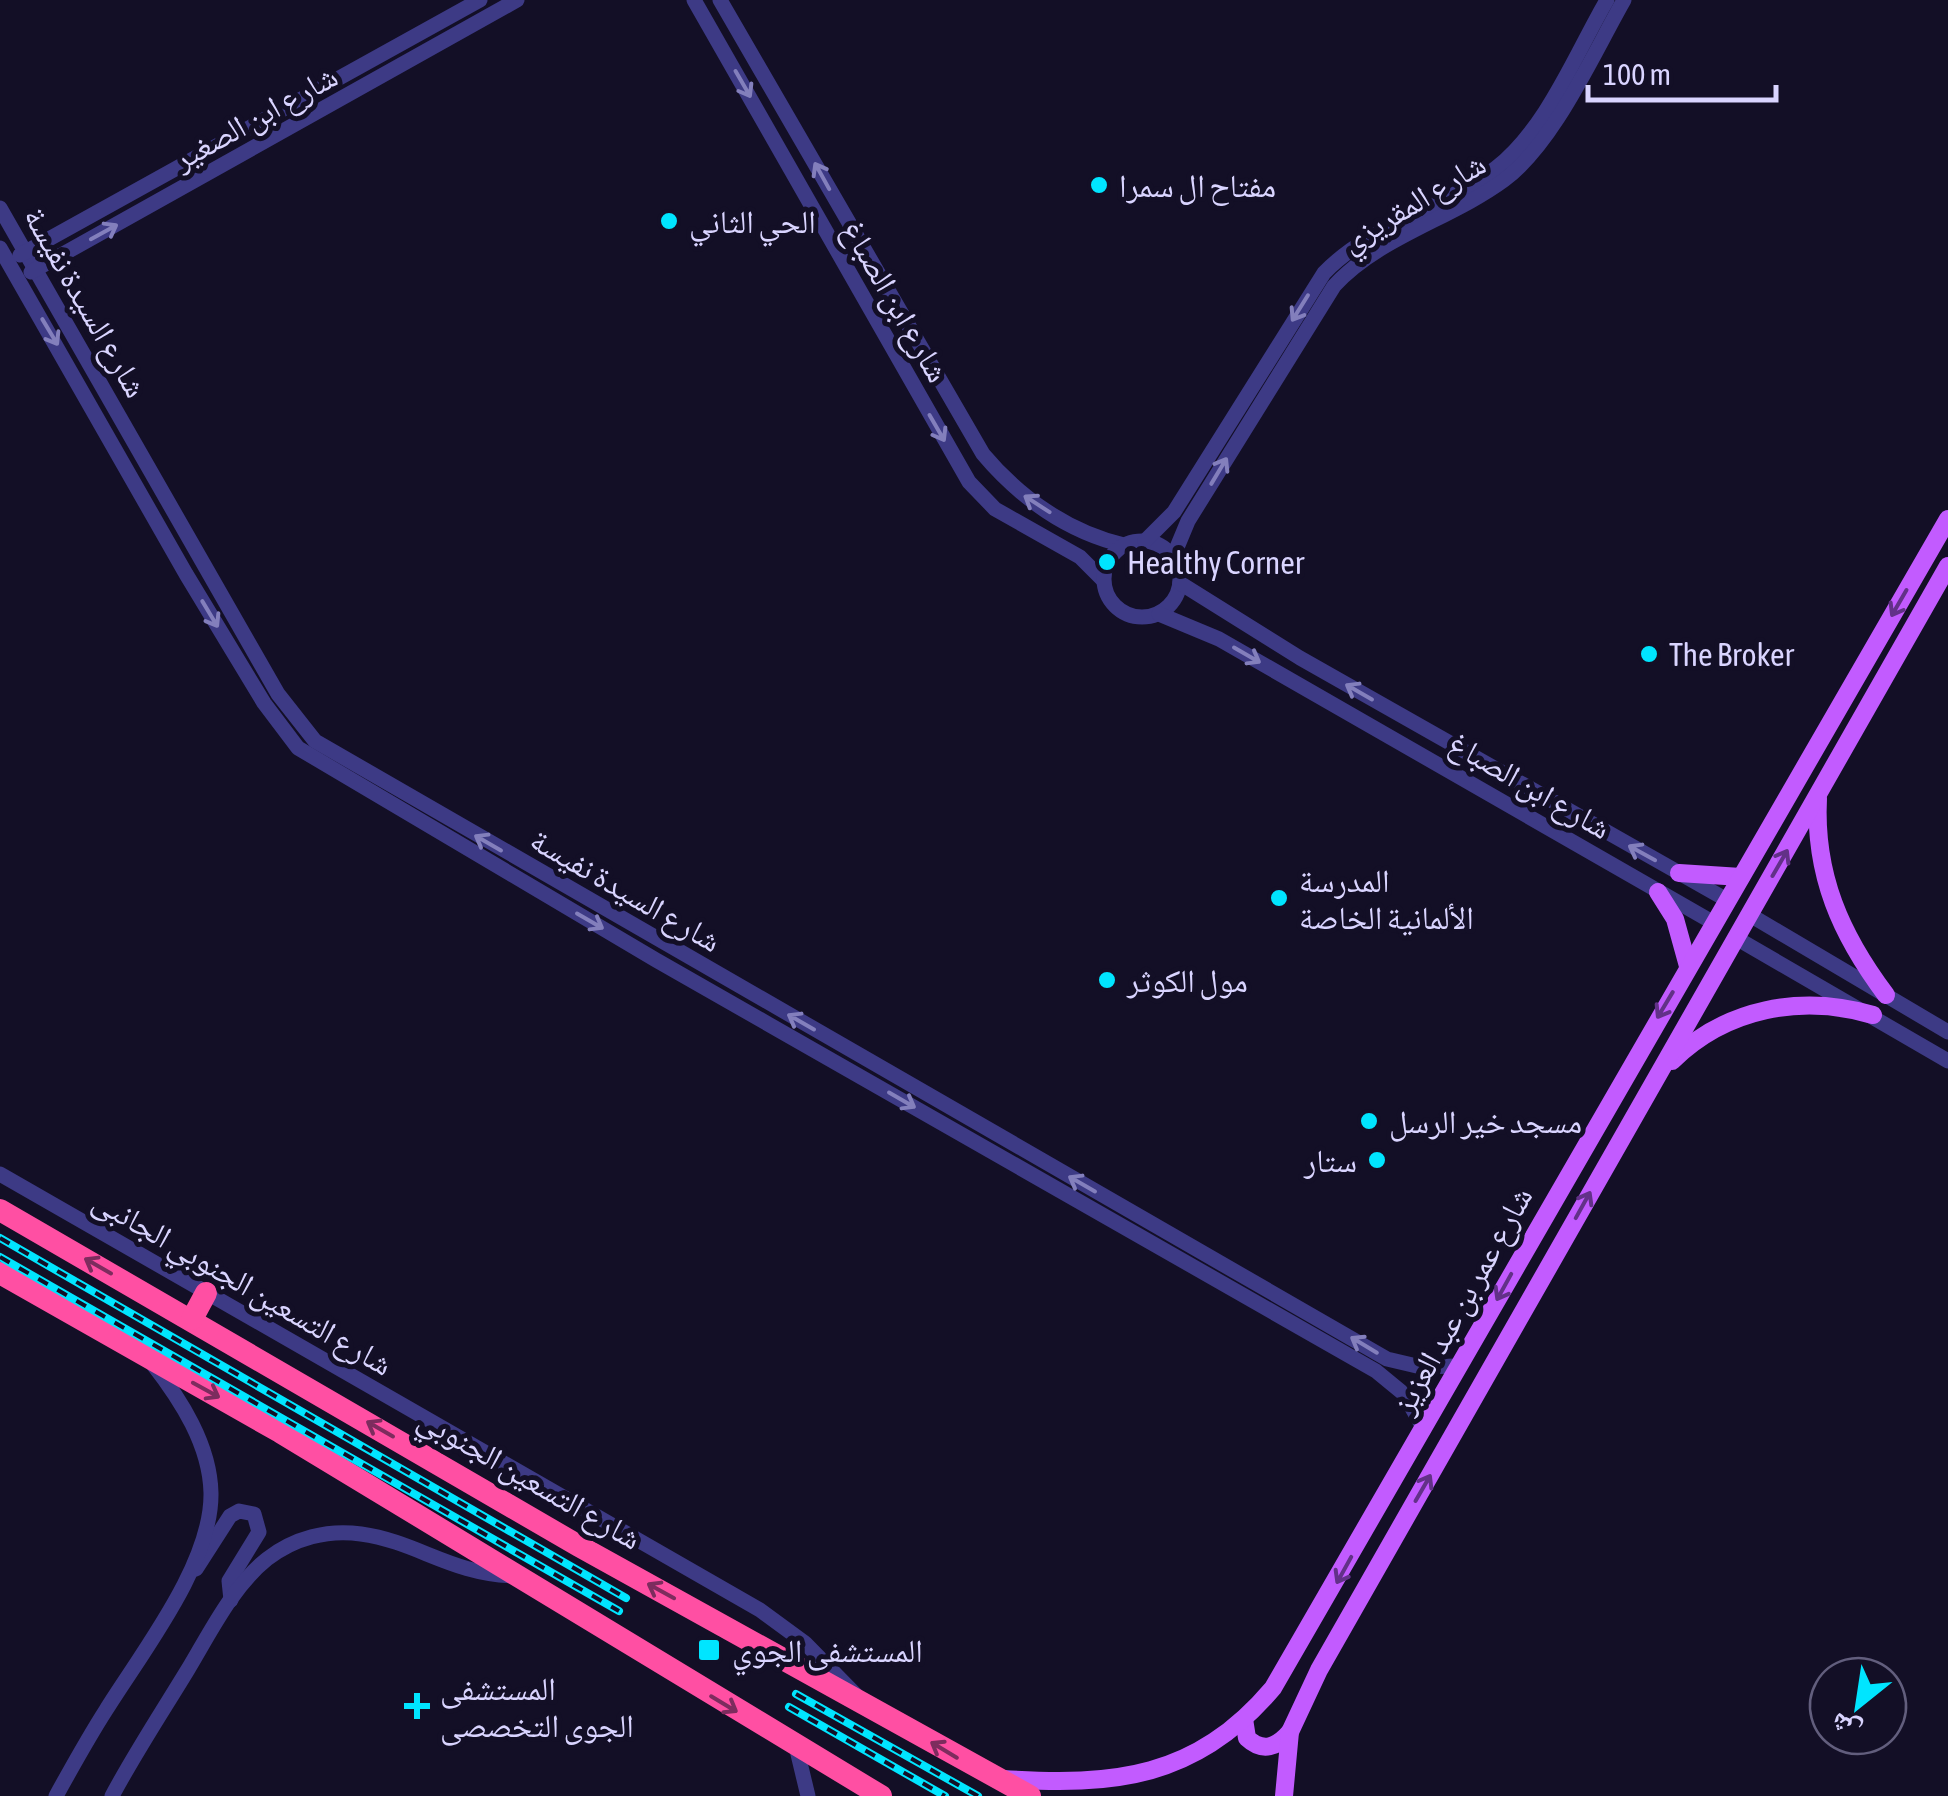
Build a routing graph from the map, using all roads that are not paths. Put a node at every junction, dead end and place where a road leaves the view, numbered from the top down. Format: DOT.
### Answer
graph roads {
  1 [pos="480,0"];
  2 [pos="517,0"];
  3 [pos="694,0"];
  4 [pos="720,0"];
  5 [pos="1607,0"];
  6 [pos="1624,0"];
  7 [pos="0,208"];
  8 [pos="26,252"];
  9 [pos="4,254"];
  10 [pos="37,269"];
  11 [pos="19,279"];
  12 [pos="1948,519"];
  13 [pos="1144,541"];
  14 [pos="1124,545"];
  15 [pos="1173,557"];
  16 [pos="1948,566"];
  17 [pos="1103,580"];
  18 [pos="1180,583"];
  19 [pos="1159,614"];
  20 [pos="1846,695"];
  21 [pos="1867,708"];
  22 [pos="1818,795"];
  23 [pos="1679,873"];
  24 [pos="1741,876"];
  25 [pos="1658,892"];
  26 [pos="1727,900"];
  27 [pos="1750,915"];
  28 [pos="1714,924"];
  29 [pos="1736,938"];
  30 [pos="1688,966"];
  31 [pos="1886,996"];
  32 [pos="1872,1015"];
  33 [pos="1948,1032"];
  34 [pos="1948,1061"];
  35 [pos="1654,1079"];
  36 [pos="0,1174"];
  37 [pos="0,1210"];
  38 [pos="0,1272"];
  39 [pos="206,1293"];
  40 [pos="192,1319"];
  41 [pos="146,1356"];
  42 [pos="1393,1361"];
  43 [pos="1457,1366"];
  44 [pos="1385,1377"];
  45 [pos="1424,1429"];
  46 [pos="516,1576"];
  47 [pos="185,1577"];
  48 [pos="231,1600"];
  49 [pos="858,1698"];
  50 [pos="1244,1719"];
  51 [pos="1290,1732"];
  52 [pos="796,1746"];
  53 [pos="993,1779"];
  54 [pos="115,1793"];
  55 [pos="56,1796"];
  56 [pos="808,1796"];
  57 [pos="881,1796"];
  58 [pos="1030,1796"];
  59 [pos="1284,1796"];
  1 -- 8 [label="street, شارع ابن الصغير"];
  10 -- 2 [label="street, شارع ابن الصغير, one-way"];
  3 -- 17 [label="street, شارع ابن الصباغ, one-way"];
  14 -- 4 [label="street, شارع ابن الصباغ, one-way"];
  5 -- 13 [label="street, شارع المقريزي, one-way"];
  15 -- 6 [label="street, شارع المقريزي, one-way"];
  7 -- 8 [label="street, شارع السيدة نفيسة"];
  8 -- 9 [label="street, شارع ابن الصغير"];
  8 -- 10 [label="street, شارع السيدة نفيسة"];
  9 -- 11 [label="street, شارع السيدة نفيسة"];
  10 -- 11 [label="street, شارع ابن الصغير"];
  42 -- 10 [label="street, شارع السيدة نفيسة, one-way"];
  11 -- 44 [label="street, شارع السيدة نفيسة, one-way"];
  12 -- 20 [label="main road, شارع عمر بن عبد العزيز, one-way"];
  13 -- 14 [label="street"];
  13 -- 15 [label="street"];
  14 -- 17 [label="street"];
  15 -- 18 [label="street"];
  16 -- 21 [label="main road, شارع عمر بن عبد العزيز"];
  17 -- 19 [label="street"];
  18 -- 19 [label="street"];
  23 -- 18 [label="street, شارع ابن الصباغ, one-way"];
  19 -- 25 [label="street, شارع ابن الصباغ, one-way"];
  20 -- 21 [label="main road"];
  20 -- 24 [label="main road, شارع عمر بن عبد العزيز"];
  21 -- 22 [label="main road, شارع عمر بن عبد العزيز"];
  27 -- 22 [label="main road, شارع عمر بن عبد العزيز, one-way"];
  22 -- 31 [label="main road"];
  23 -- 24 [label="main road"];
  23 -- 26 [label="street, شارع ابن الصباغ"];
  24 -- 26 [label="main road, شارع عمر بن عبد العزيز"];
  25 -- 28 [label="street, شارع ابن الصباغ"];
  25 -- 30 [label="main road"];
  26 -- 28 [label="main road, شارع عمر بن عبد العزيز"];
  27 -- 29 [label="main road, شارع عمر بن عبد العزيز"];
  27 -- 31 [label="street"];
  28 -- 30 [label="main road, شارع عمر بن عبد العزيز"];
  29 -- 32 [label="street"];
  29 -- 35 [label="main road, شارع عمر بن عبد العزيز"];
  30 -- 43 [label="main road, شارع عمر بن عبد العزيز, one-way"];
  31 -- 33 [label="street"];
  32 -- 34 [label="street"];
  32 -- 35 [label="main road"];
  51 -- 35 [label="main road, شارع عمر بن عبد العزيز, one-way"];
  36 -- 39 [label="street, شارع التسعين الجنوبي الجانبى"];
  40 -- 37 [label="highway, شارع التسعين الجنوبي, one-way"];
  38 -- 41 [label="highway"];
  39 -- 40 [label="highway"];
  39 -- 49 [label="street, شارع التسعين الجنوبي الجانبى"];
  49 -- 40 [label="highway, شارع التسعين الجنوبي, one-way"];
  41 -- 46 [label="highway, one-way"];
  41 -- 47 [label="street"];
  42 -- 43 [label="street, شارع السيدة نفيسة"];
  42 -- 44 [label="street"];
  43 -- 45 [label="main road, شارع عمر بن عبد العزيز"];
  44 -- 45 [label="street, شارع السيدة نفيسة"];
  45 -- 50 [label="main road, شارع عمر بن عبد العزيز, one-way"];
  46 -- 48 [label="street"];
  46 -- 52 [label="highway, one-way"];
  47 -- 48 [label="street"];
  47 -- 55 [label="street"];
  48 -- 54 [label="street"];
  53 -- 49 [label="highway, شارع التسعين الجنوبي, one-way"];
  50 -- 51 [label="main road"];
  50 -- 53 [label="main road, شارع عمر بن عبد العزيز"];
  51 -- 59 [label="main road, شارع عمر بن عبد العزيز"];
  52 -- 56 [label="street"];
  52 -- 57 [label="highway"];
  53 -- 58 [label="highway, شارع التسعين الجنوبي"];
}
